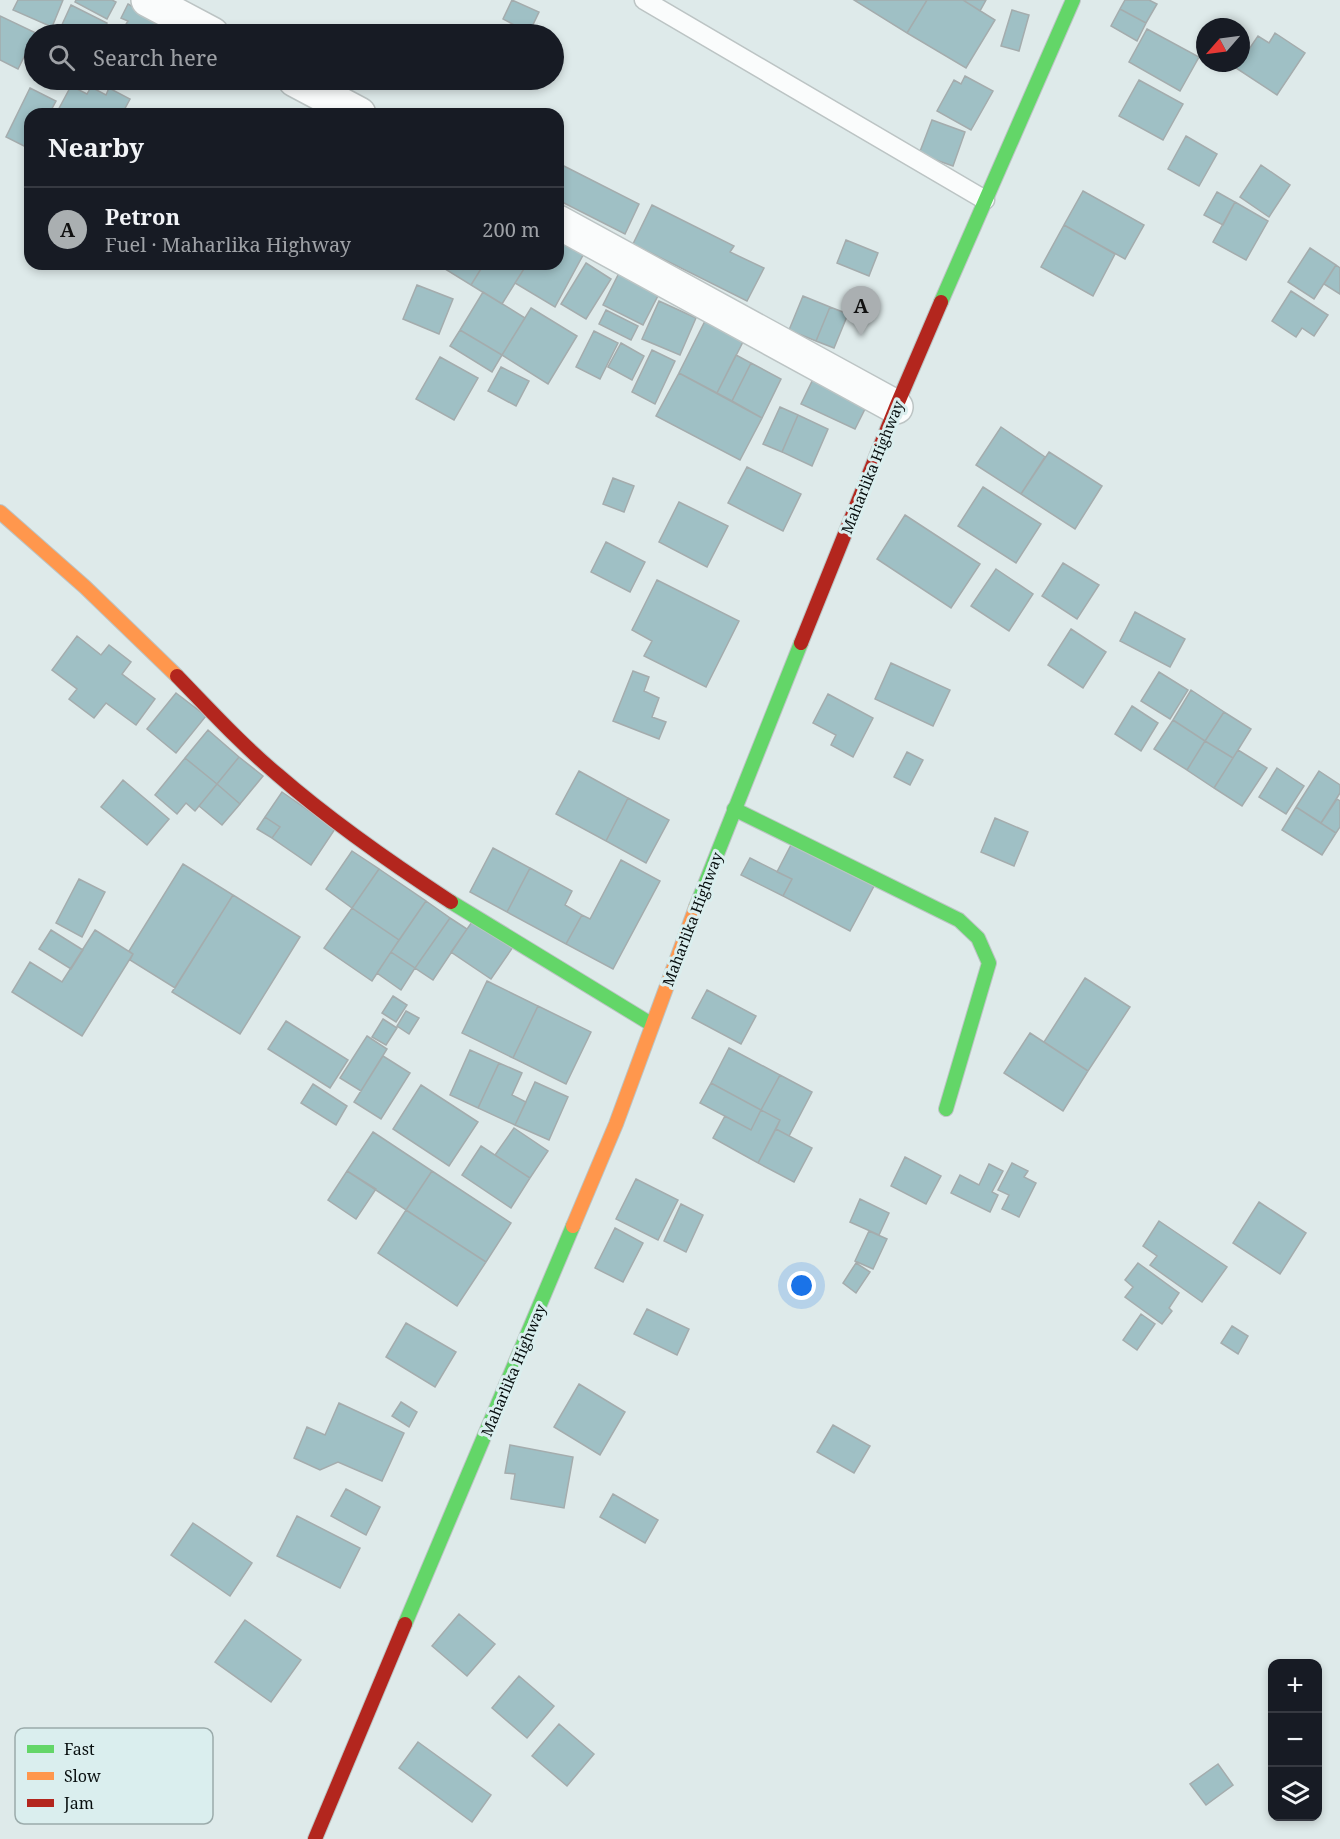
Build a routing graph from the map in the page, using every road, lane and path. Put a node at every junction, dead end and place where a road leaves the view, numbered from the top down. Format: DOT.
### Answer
graph roads {
  1 [pos="148,0"];
  2 [pos="644,0"];
  3 [pos="1073,0"];
  4 [pos="193,24"];
  5 [pos="314,90"];
  6 [pos="347,108"];
  7 [pos="985,200"];
  8 [pos="564,225"];
  9 [pos="896,407"];
  10 [pos="0,512"];
  11 [pos="734,809"];
  12 [pos="651,1024"];
  13 [pos="946,1109"];
  14 [pos="315,1839"];
  1 -- 4 [label="street"];
  2 -- 7 [label="lane"];
  3 -- 7 [label="main road, Maharlika Highway"];
  5 -- 6 [label="street"];
  7 -- 9 [label="main road, Maharlika Highway"];
  8 -- 9 [label="street"];
  9 -- 11 [label="main road, Maharlika Highway"];
  10 -- 12 [label="main road"];
  11 -- 12 [label="main road, Maharlika Highway"];
  11 -- 13 [label="main road"];
  12 -- 14 [label="main road, Maharlika Highway"];
}
